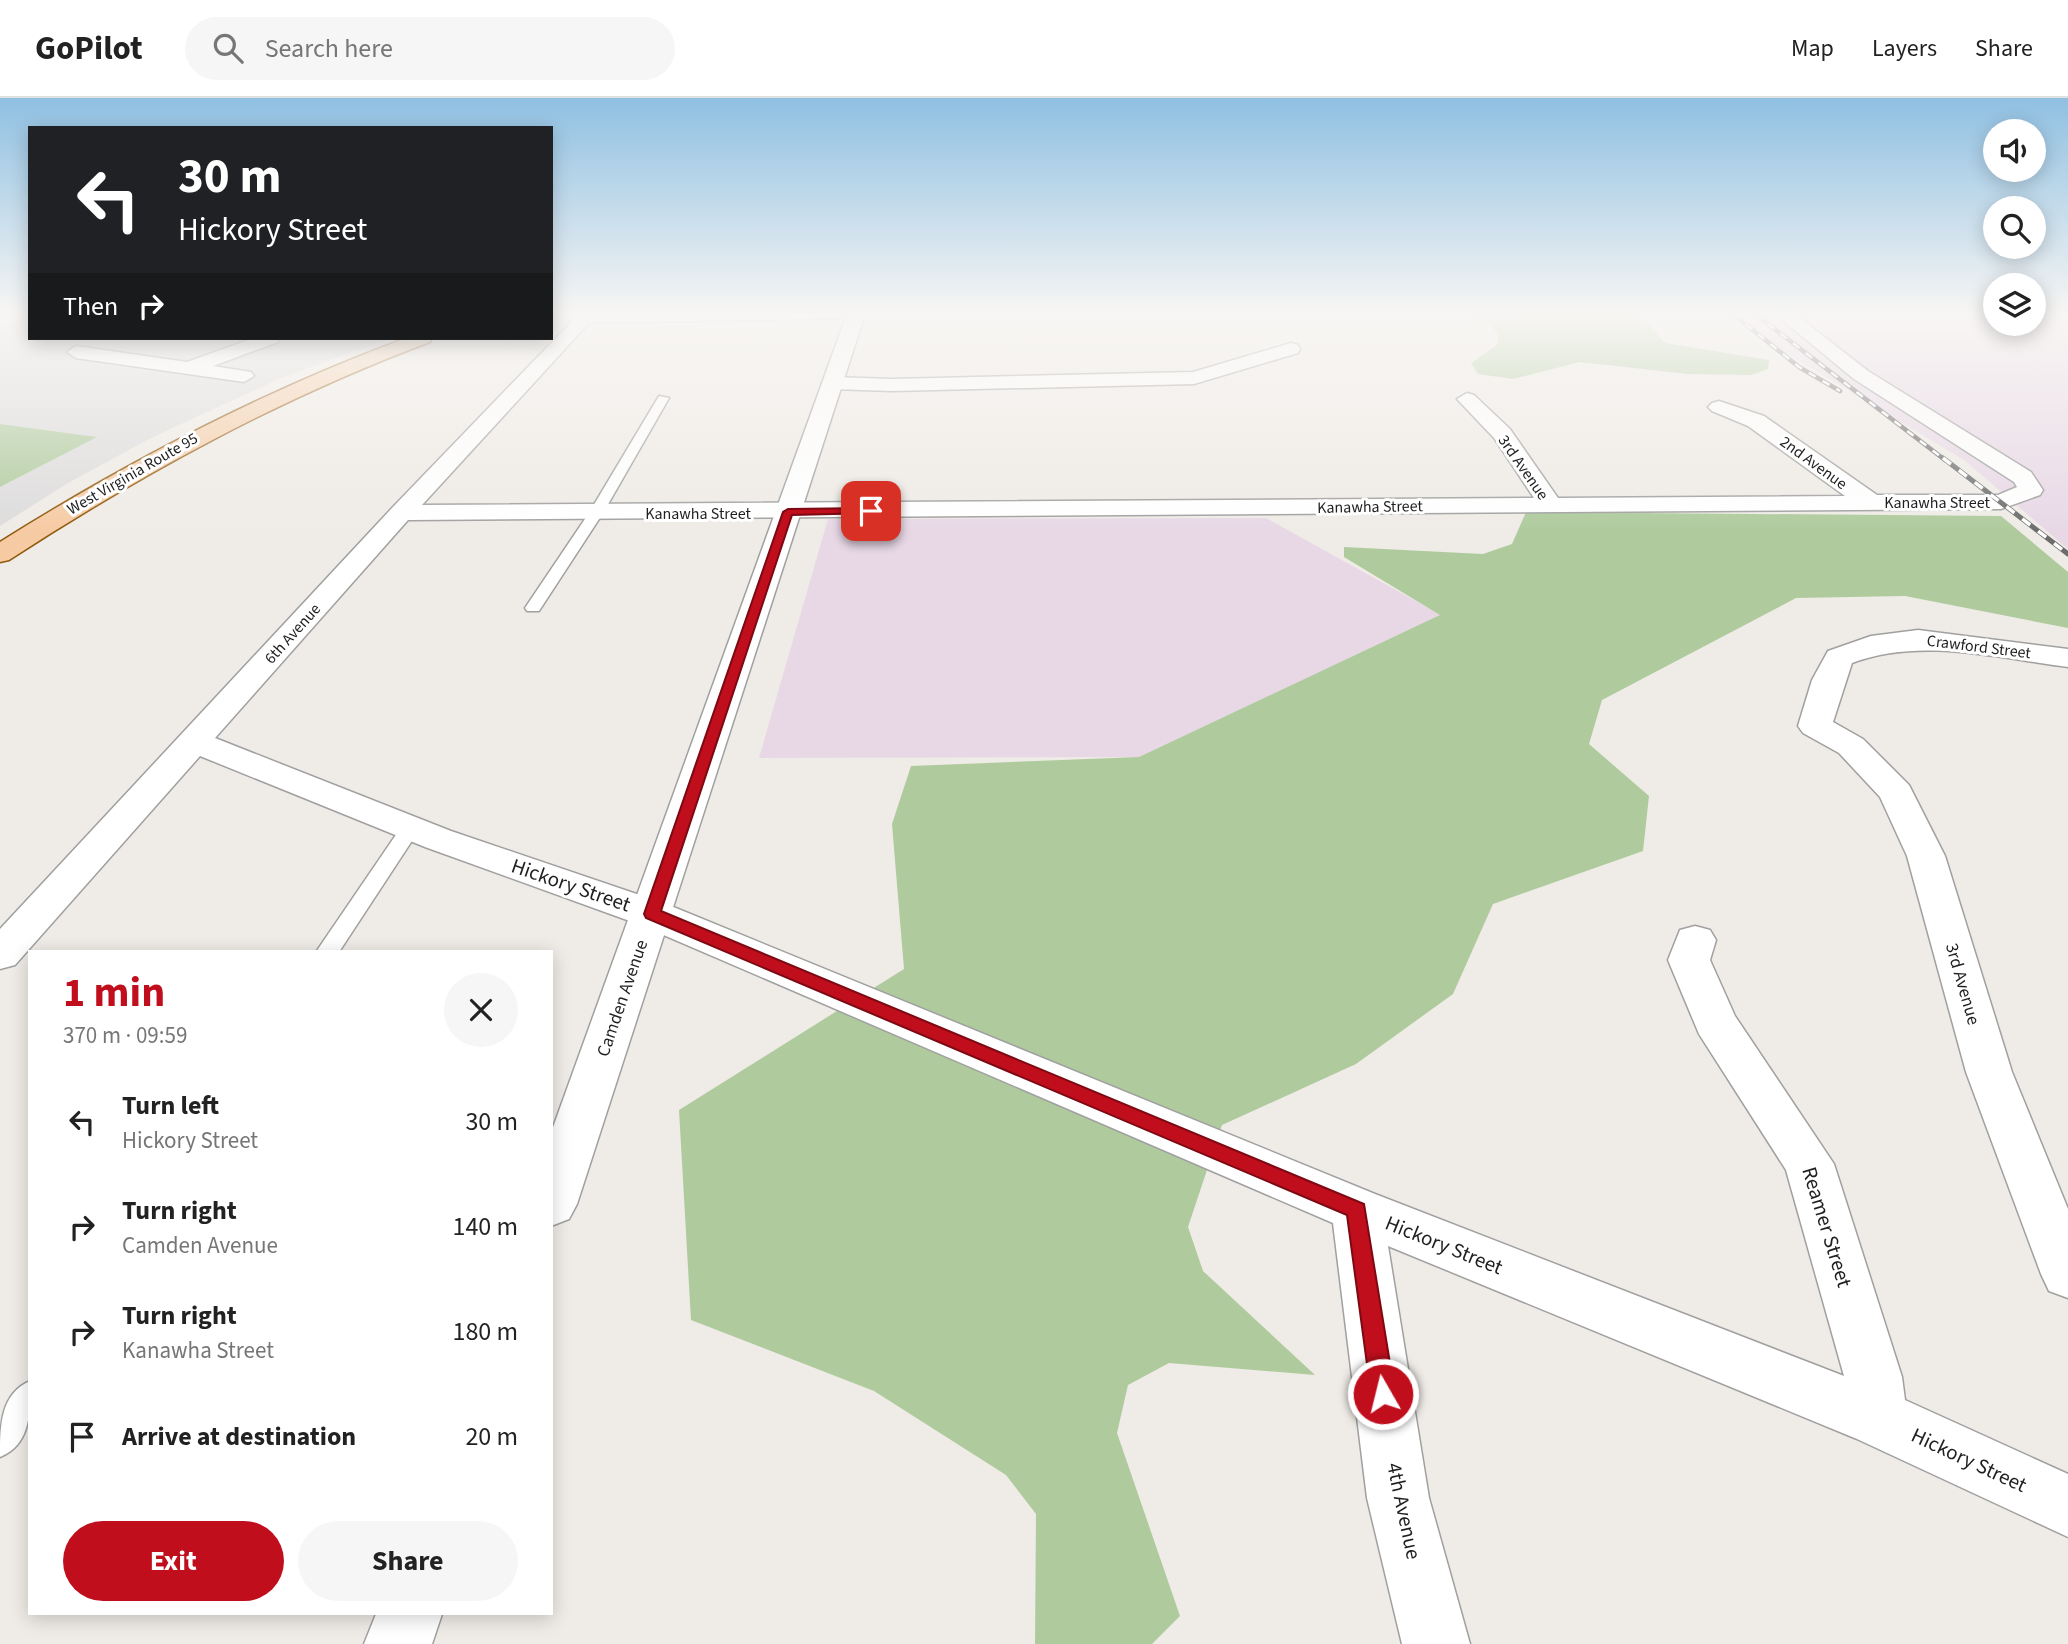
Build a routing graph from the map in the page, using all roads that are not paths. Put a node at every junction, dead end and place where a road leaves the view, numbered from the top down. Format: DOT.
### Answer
graph roads {
  1 [pos="273,386"];
  2 [pos="302,386"];
  3 [pos="521,386"];
  4 [pos="831,386"];
  5 [pos="1879,386"];
  6 [pos="663,398"];
  7 [pos="1467,399"];
  8 [pos="1719,407"];
  9 [pos="78,480"];
  10 [pos="1870,502"];
  11 [pos="1551,505"];
  12 [pos="788,512"];
  13 [pos="401,513"];
  14 [pos="596,513"];
  15 [pos="0,554"];
  16 [pos="533,608"];
  17 [pos="2068,658"];
  18 [pos="1815,726"];
  19 [pos="194,742"];
  20 [pos="411,827"];
  21 [pos="652,914"];
  22 [pos="1695,940"];
  23 [pos="328,950"];
  24 [pos="0,955"];
  25 [pos="553,1199"];
  26 [pos="1357,1210"];
  27 [pos="2068,1274"];
  28 [pos="28,1399"];
  29 [pos="1878,1418"];
  30 [pos="0,1441"];
  31 [pos="2068,1506"];
  32 [pos="409,1615"];
  33 [pos="398,1644"];
  34 [pos="1437,1644"];
  1 -- 9 [label="main road, West Virginia Route 95"];
  2 -- 15 [label="main road, West Virginia Route 95"];
  3 -- 13 [label="street, 6th Avenue"];
  4 -- 12 [label="street, Camden Avenue"];
  5 -- 10 [label="street, Kanawha Street"];
  6 -- 14 [label="lane"];
  7 -- 11 [label="street, 3rd Avenue"];
  8 -- 10 [label="street, 2nd Avenue"];
  10 -- 11 [label="street, Kanawha Street"];
  11 -- 12 [label="street, Kanawha Street"];
  12 -- 14 [label="street, Kanawha Street"];
  12 -- 21 [label="street, Camden Avenue"];
  13 -- 14 [label="street, Kanawha Street"];
  13 -- 19 [label="street, 6th Avenue"];
  14 -- 16 [label="lane"];
  17 -- 18 [label="street, Crawford Street"];
  18 -- 27 [label="street, 3rd Avenue"];
  19 -- 20 [label="street, Hickory Street"];
  19 -- 24 [label="street, 6th Avenue"];
  20 -- 21 [label="street, Hickory Street"];
  20 -- 23 [label="lane"];
  21 -- 25 [label="street, Camden Avenue"];
  21 -- 26 [label="street, Hickory Street"];
  22 -- 29 [label="street, Reamer Street"];
  26 -- 29 [label="street, Hickory Street"];
  26 -- 34 [label="street, 4th Avenue"];
  28 -- 30 [label="lane"];
  29 -- 31 [label="street, Hickory Street"];
  32 -- 33 [label="street"];
}
